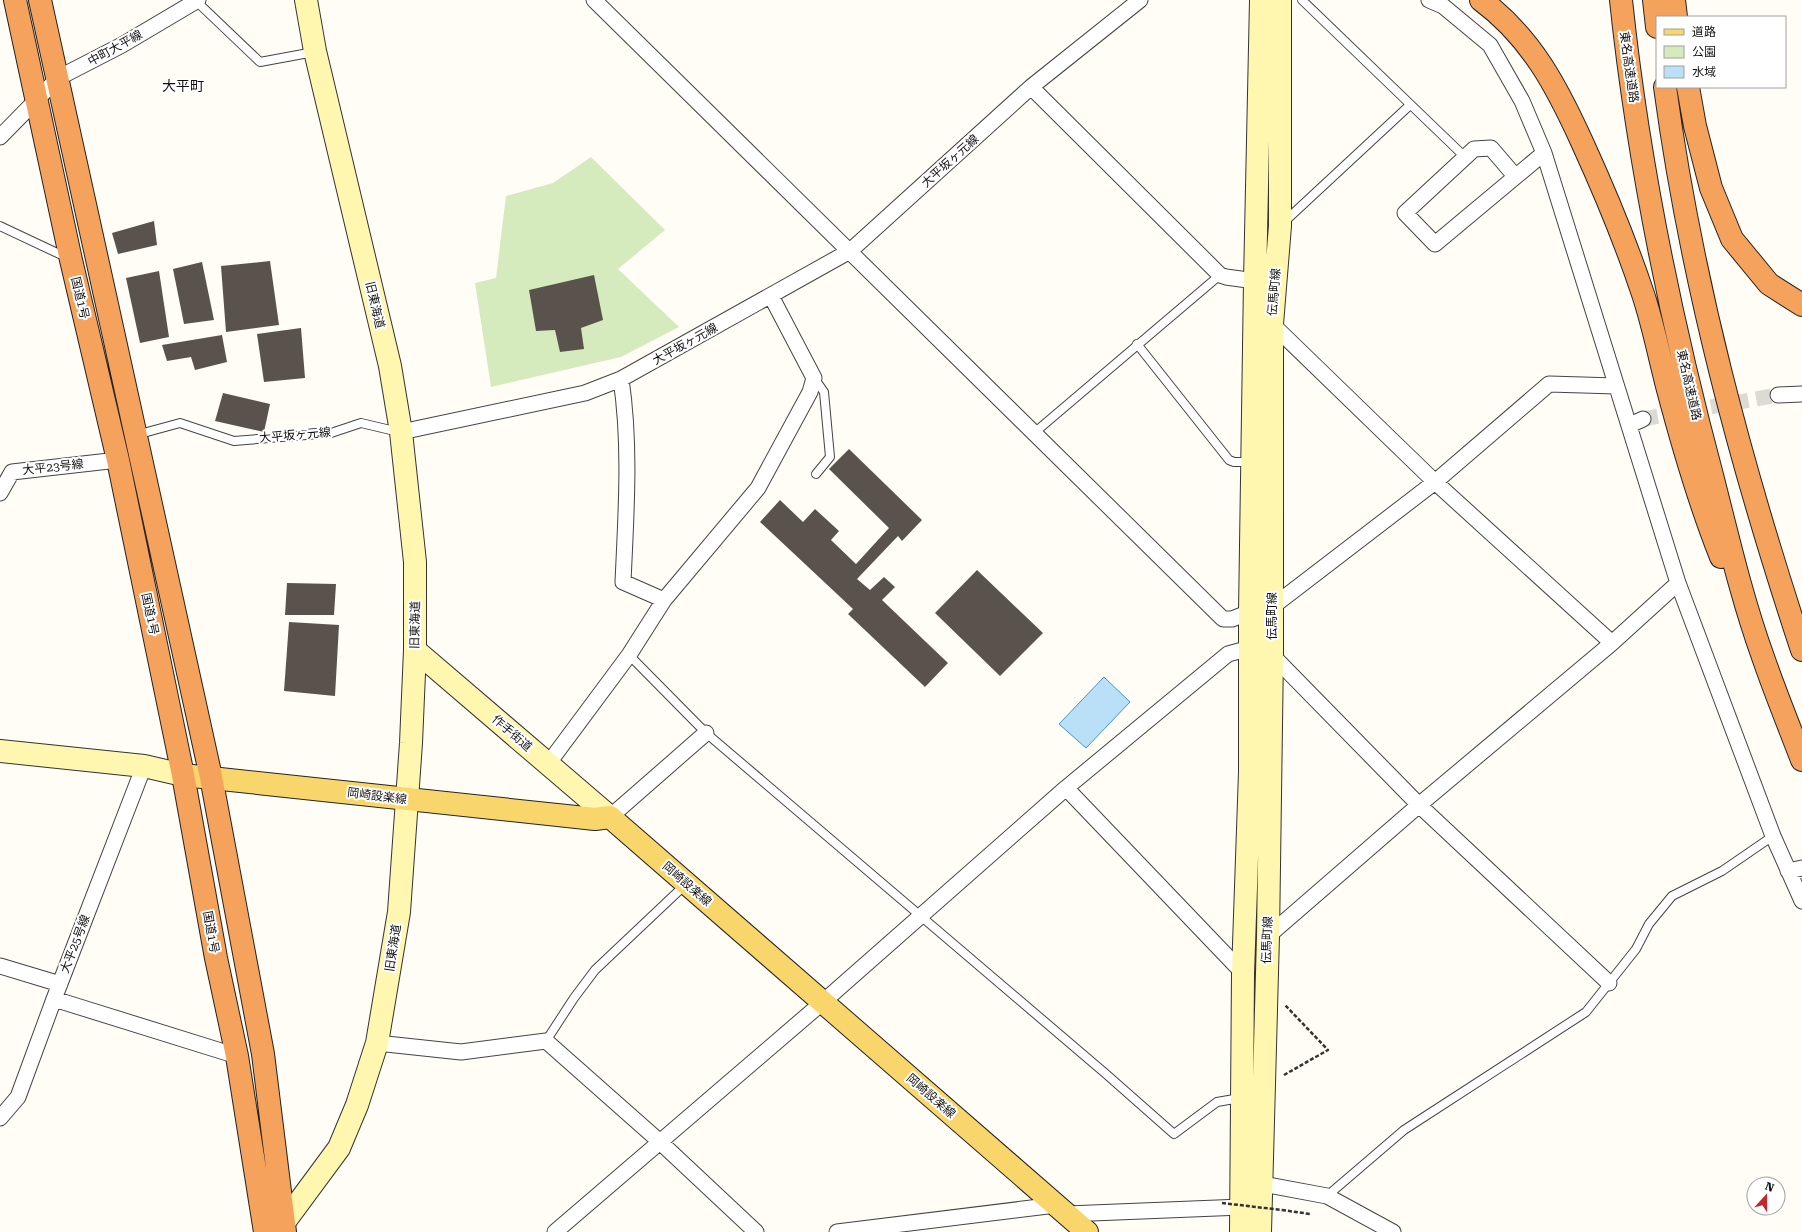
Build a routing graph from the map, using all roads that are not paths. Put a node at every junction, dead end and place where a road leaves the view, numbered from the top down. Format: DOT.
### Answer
graph roads {
  1 [pos="15,0"];
  2 [pos="196,0"];
  3 [pos="306,0"];
  4 [pos="594,0"];
  5 [pos="1140,0"];
  6 [pos="1261,0"];
  7 [pos="1280,0"];
  8 [pos="1302,0"];
  9 [pos="1429,0"];
  10 [pos="1481,0"];
  11 [pos="1621,0"];
  12 [pos="1654,0"];
  13 [pos="1674,0"];
  14 [pos="43,2"];
  15 [pos="1676,16"];
  16 [pos="1656,17"];
  17 [pos="315,52"];
  18 [pos="58,78"];
  19 [pos="1031,87"];
  20 [pos="1665,88"];
  21 [pos="1688,88"];
  22 [pos="36,99"];
  23 [pos="1410,105"];
  24 [pos="0,137"];
  25 [pos="1544,152"];
  26 [pos="1465,157"];
  27 [pos="1515,176"];
  28 [pos="0,226"];
  29 [pos="1280,226"];
  30 [pos="850,251"];
  31 [pos="71,260"];
  32 [pos="1220,274"];
  33 [pos="1254,281"];
  34 [pos="772,296"];
  35 [pos="1802,305"];
  36 [pos="1272,324"];
  37 [pos="1137,344"];
  38 [pos="814,378"];
  39 [pos="622,379"];
  40 [pos="1616,386"];
  41 [pos="1802,394"];
  42 [pos="1778,395"];
  43 [pos="401,432"];
  44 [pos="1034,433"];
  45 [pos="135,435"];
  46 [pos="118,460"];
  47 [pos="1253,462"];
  48 [pos="816,474"];
  49 [pos="1435,482"];
  50 [pos="0,493"];
  51 [pos="1678,582"];
  52 [pos="664,600"];
  53 [pos="1272,607"];
  54 [pos="1250,612"];
  55 [pos="1612,643"];
  56 [pos="1250,648"];
  57 [pos="415,650"];
  58 [pos="1802,650"];
  59 [pos="629,655"];
  60 [pos="1272,655"];
  61 [pos="1762,656"];
  62 [pos="706,733"];
  63 [pos="0,751"];
  64 [pos="1802,760"];
  65 [pos="548,764"];
  66 [pos="144,766"];
  67 [pos="183,775"];
  68 [pos="211,777"];
  69 [pos="1066,788"];
  70 [pos="406,799"];
  71 [pos="1419,805"];
  72 [pos="610,817"];
  73 [pos="1773,836"];
  74 [pos="1795,869"];
  75 [pos="686,884"];
  76 [pos="1802,900"];
  77 [pos="920,915"];
  78 [pos="1268,936"];
  79 [pos="0,966"];
  80 [pos="1243,974"];
  81 [pos="1610,983"];
  82 [pos="60,984"];
  83 [pos="54,999"];
  84 [pos="823,1002"];
  85 [pos="546,1041"];
  86 [pos="377,1043"];
  87 [pos="237,1056"];
  88 [pos="1243,1097"];
  89 [pos="0,1118"];
  90 [pos="659,1142"];
  91 [pos="1262,1184"];
  92 [pos="1327,1196"];
  93 [pos="1232,1205"];
  94 [pos="1061,1209"];
  95 [pos="282,1228"];
  96 [pos="265,1232"];
  97 [pos="555,1232"];
  98 [pos="756,1232"];
  99 [pos="837,1232"];
  100 [pos="1087,1232"];
  101 [pos="1241,1232"];
  102 [pos="1260,1232"];
  103 [pos="1393,1232"];
  1 -- 22 [label="highway, 国道1号"];
  2 -- 17 [label="lane"];
  2 -- 18 [label="street, 中町大平線"];
  3 -- 17 [label="street, 旧東海道"];
  4 -- 30 [label="street"];
  5 -- 19 [label="street, 大平坂ヶ元線"];
  6 -- 33 [label="street, 伝馬町線"];
  7 -- 29 [label="street, 伝馬町線"];
  8 -- 23 [label="lane"];
  9 -- 25 [label="street"];
  10 -- 61 [label="highway"];
  11 -- 61 [label="highway, 東名高速道路"];
  12 -- 16 [label="highway"];
  13 -- 15 [label="highway"];
  14 -- 18 [label="highway, 国道1号"];
  17 -- 43 [label="street, 旧東海道"];
  18 -- 22 [label="street, 中町大平線"];
  18 -- 45 [label="highway, 国道1号"];
  19 -- 30 [label="street, 大平坂ヶ元線"];
  19 -- 32 [label="street"];
  20 -- 58 [label="highway"];
  21 -- 35 [label="highway"];
  22 -- 24 [label="street, 中町大平線"];
  22 -- 31 [label="highway, 国道1号"];
  23 -- 26 [label="lane"];
  23 -- 29 [label="lane"];
  25 -- 27 [label="street"];
  25 -- 40 [label="street"];
  26 -- 27 [label="street"];
  26 -- 27 [label="street"];
  28 -- 31 [label="lane"];
  29 -- 36 [label="street, 伝馬町線"];
  30 -- 34 [label="street, 大平坂ヶ元線"];
  30 -- 44 [label="street"];
  31 -- 46 [label="highway, 国道1号"];
  32 -- 33 [label="street"];
  32 -- 37 [label="lane"];
  33 -- 47 [label="street, 伝馬町線"];
  34 -- 38 [label="street"];
  34 -- 39 [label="street, 大平坂ヶ元線"];
  36 -- 49 [label="street"];
  36 -- 53 [label="street, 伝馬町線"];
  37 -- 44 [label="lane"];
  37 -- 47 [label="lane"];
  38 -- 48 [label="lane"];
  38 -- 52 [label="street"];
  39 -- 43 [label="street, 大平坂ヶ元線"];
  39 -- 52 [label="street"];
  40 -- 49 [label="street"];
  40 -- 51 [label="street"];
  41 -- 42 [label="street"];
  43 -- 45 [label="lane, 大平坂ヶ元線"];
  43 -- 57 [label="street, 旧東海道"];
  44 -- 54 [label="street"];
  45 -- 68 [label="highway, 国道1号"];
  46 -- 50 [label="street, 大平23号線"];
  46 -- 67 [label="highway, 国道1号"];
  47 -- 54 [label="street, 伝馬町線"];
  49 -- 53 [label="street"];
  49 -- 55 [label="street"];
  51 -- 55 [label="street"];
  51 -- 73 [label="street"];
  52 -- 59 [label="street"];
  53 -- 60 [label="street, 伝馬町線"];
  54 -- 56 [label="street, 伝馬町線"];
  55 -- 71 [label="street"];
  56 -- 69 [label="street"];
  56 -- 80 [label="street, 伝馬町線"];
  57 -- 65 [label="street, 作手街道"];
  57 -- 70 [label="street, 旧東海道"];
  59 -- 62 [label="lane"];
  59 -- 65 [label="street"];
  60 -- 71 [label="street"];
  60 -- 78 [label="street, 伝馬町線"];
  61 -- 64 [label="highway, 東名高速道路"];
  62 -- 72 [label="street"];
  62 -- 77 [label="lane"];
  63 -- 66 [label="street"];
  65 -- 72 [label="street, 作手街道"];
  66 -- 67 [label="street"];
  66 -- 82 [label="street, 大平25号線"];
  67 -- 68 [label="main road, 岡崎設楽線"];
  67 -- 87 [label="highway, 国道1号"];
  68 -- 70 [label="main road, 岡崎設楽線"];
  68 -- 95 [label="highway, 国道1号"];
  69 -- 77 [label="street"];
  69 -- 80 [label="street"];
  70 -- 72 [label="main road, 岡崎設楽線"];
  70 -- 86 [label="street, 旧東海道"];
  71 -- 78 [label="street"];
  71 -- 81 [label="street"];
  72 -- 75 [label="main road, 岡崎設楽線"];
  73 -- 74 [label="street"];
  73 -- 81 [label="lane"];
  74 -- 76 [label="street"];
  75 -- 84 [label="main road, 岡崎設楽線"];
  75 -- 85 [label="lane"];
  77 -- 84 [label="street"];
  77 -- 88 [label="lane"];
  78 -- 91 [label="street, 伝馬町線"];
  79 -- 82 [label="street"];
  80 -- 88 [label="street"];
  81 -- 92 [label="lane"];
  82 -- 83 [label="street, 大平25号線"];
  83 -- 87 [label="street"];
  83 -- 89 [label="street, 大平25号線"];
  84 -- 90 [label="street"];
  84 -- 94 [label="main road, 岡崎設楽線"];
  85 -- 86 [label="street"];
  85 -- 90 [label="street"];
  86 -- 95 [label="street, 旧東海道"];
  87 -- 96 [label="highway, 国道1号"];
  88 -- 93 [label="street"];
  90 -- 97 [label="street"];
  90 -- 98 [label="street"];
  91 -- 92 [label="street"];
  91 -- 102 [label="street, 伝馬町線"];
  92 -- 103 [label="street"];
  93 -- 94 [label="street"];
  93 -- 101 [label="street"];
  94 -- 99 [label="street"];
  94 -- 100 [label="main road, 岡崎設楽線"];
}
